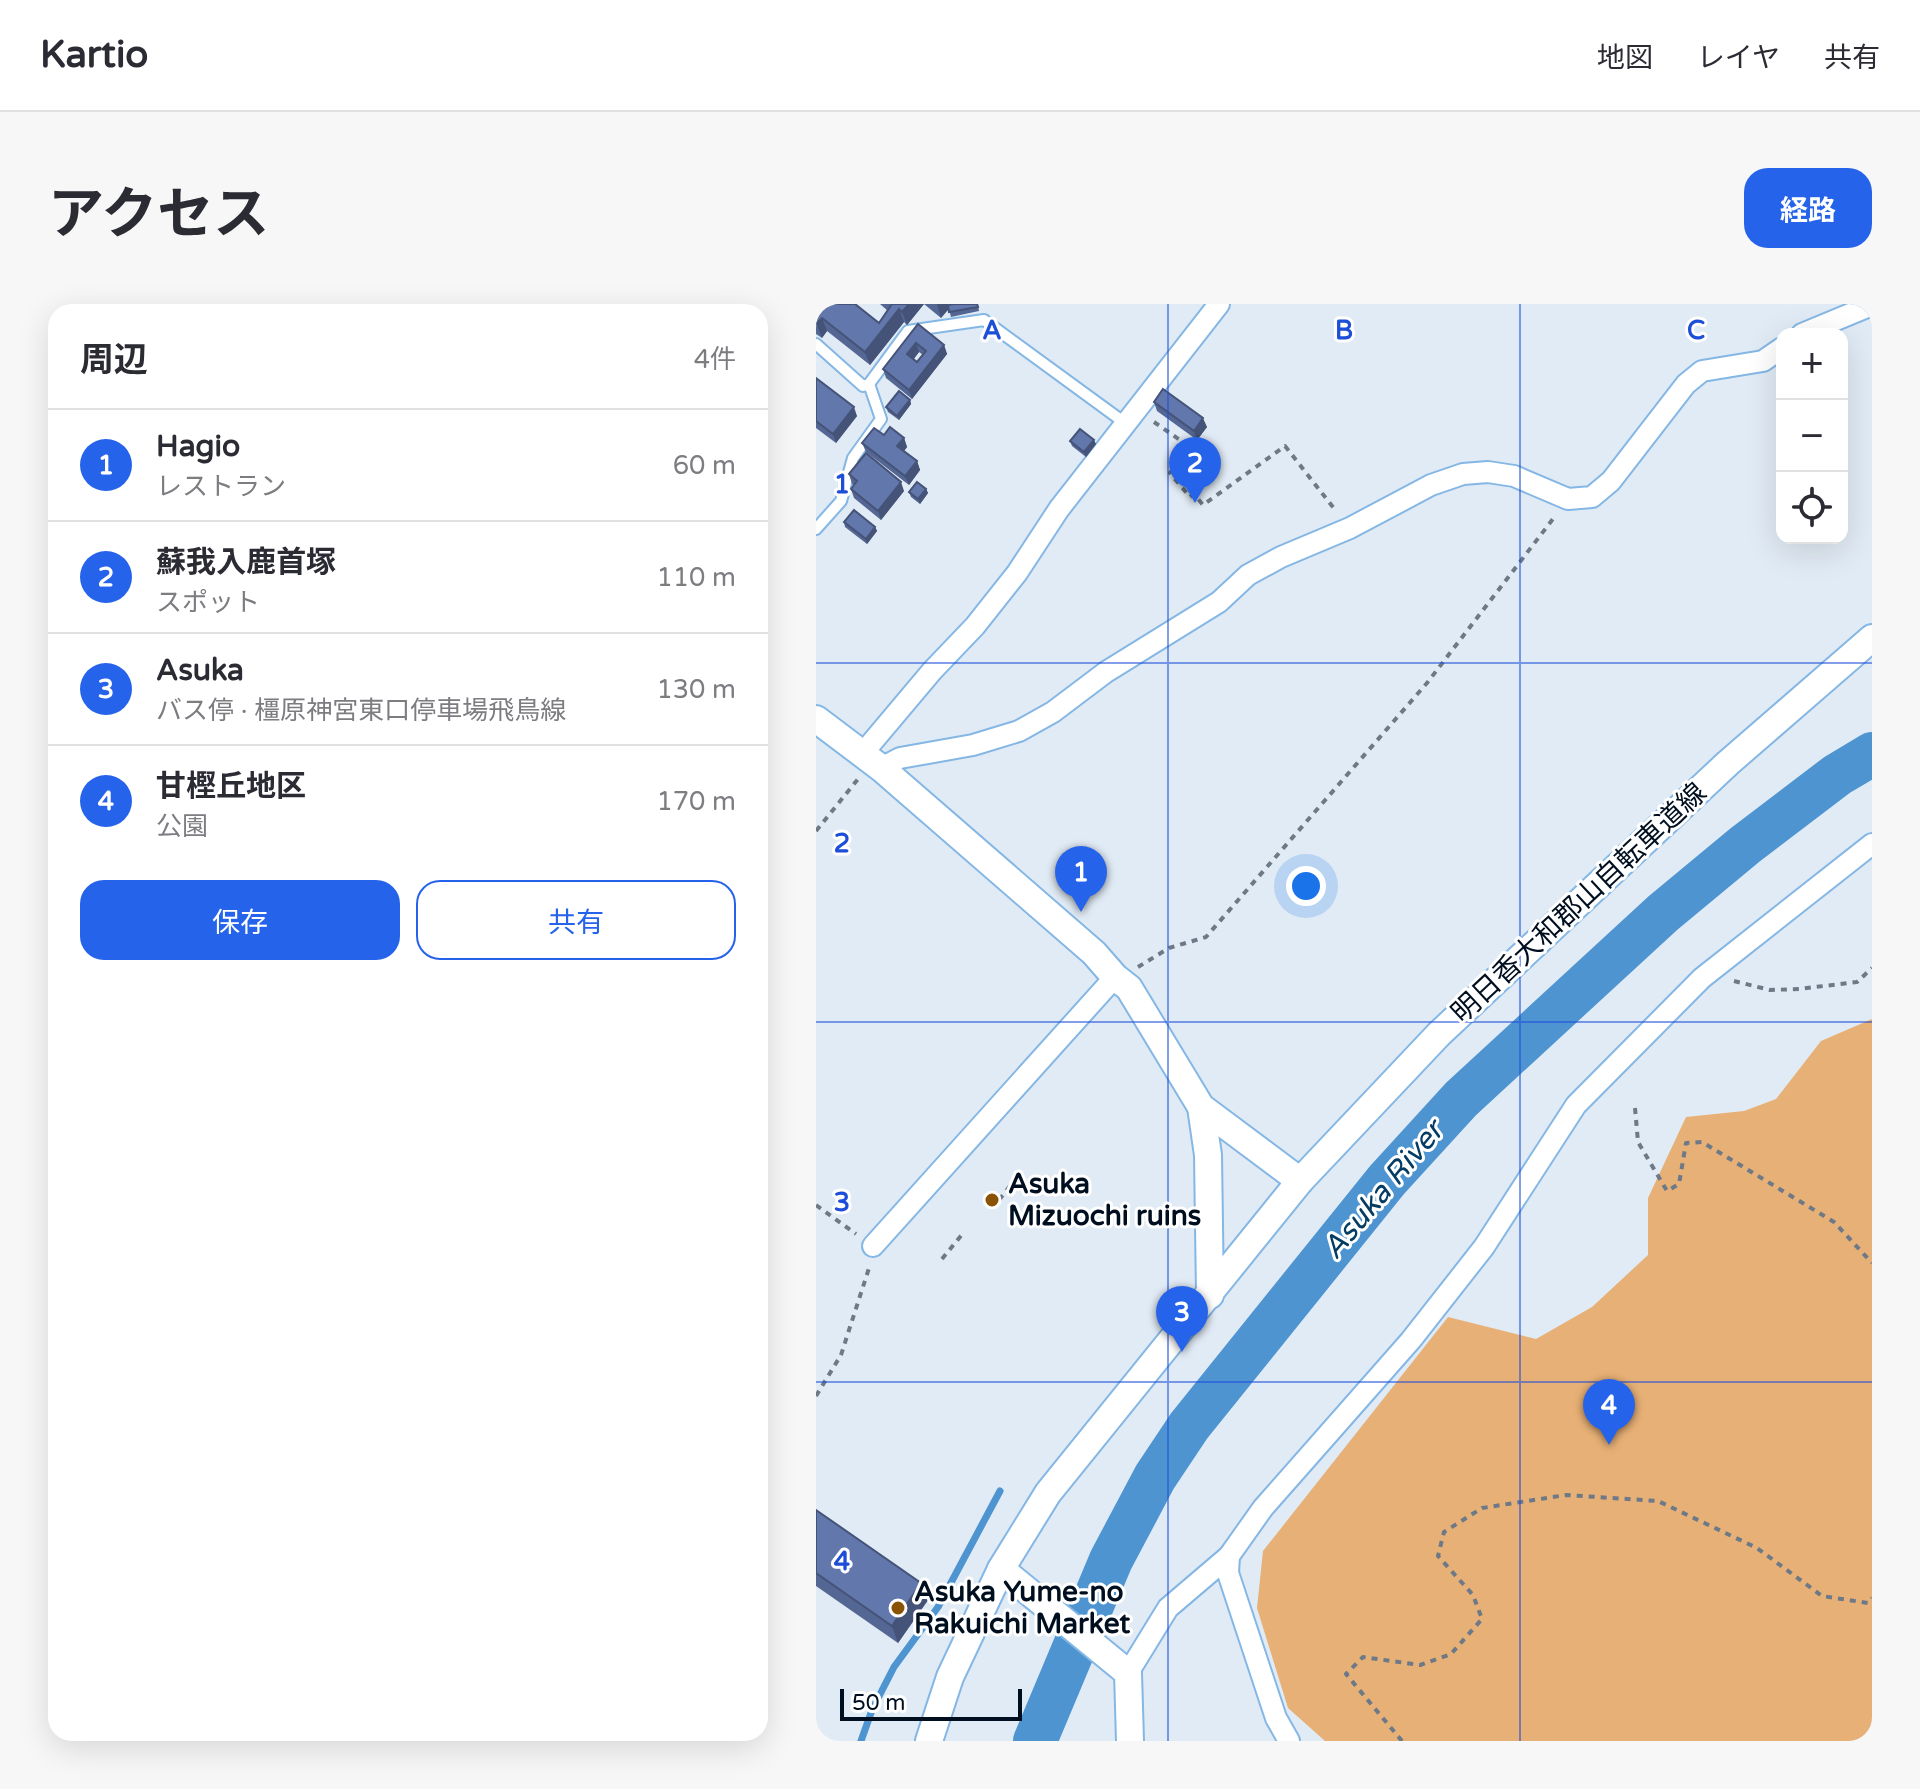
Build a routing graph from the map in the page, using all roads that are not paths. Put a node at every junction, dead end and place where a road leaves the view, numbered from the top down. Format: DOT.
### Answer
graph roads {
  1 [pos="1219,304"];
  2 [pos="1872,305"];
  3 [pos="1816,328"];
  4 [pos="816,344"];
  5 [pos="1776,352"];
  6 [pos="869,384"];
  7 [pos="1130,416"];
  8 [pos="816,529"];
  9 [pos="1872,638"];
  10 [pos="816,719"];
  11 [pos="872,761"];
  12 [pos="1872,844"];
  13 [pos="1118,980"];
  14 [pos="1201,1107"];
  15 [pos="1300,1181"];
  16 [pos="873,1246"];
  17 [pos="1210,1295"];
  18 [pos="1229,1556"];
  19 [pos="1001,1569"];
  20 [pos="1120,1666"];
  21 [pos="929,1741"];
  22 [pos="1130,1741"];
  23 [pos="1289,1741"];
  1 -- 7 [label="street"];
  2 -- 3 [label="street"];
  4 -- 6 [label="lane"];
  5 -- 11 [label="street"];
  6 -- 7 [label="lane"];
  6 -- 8 [label="lane"];
  7 -- 11 [label="street"];
  9 -- 15 [label="main road, 明日香大和郡山自転車道線"];
  10 -- 11 [label="main road"];
  11 -- 13 [label="main road"];
  12 -- 18 [label="street"];
  13 -- 14 [label="main road"];
  13 -- 16 [label="street"];
  14 -- 15 [label="main road"];
  14 -- 17 [label="main road"];
  15 -- 17 [label="main road, 明日香大和郡山自転車道線"];
  17 -- 19 [label="main road, 明日香大和郡山自転車道線"];
  18 -- 20 [label="street"];
  18 -- 23 [label="street"];
  19 -- 20 [label="main road"];
  19 -- 21 [label="main road, 明日香大和郡山自転車道線"];
  20 -- 22 [label="main road"];
}
